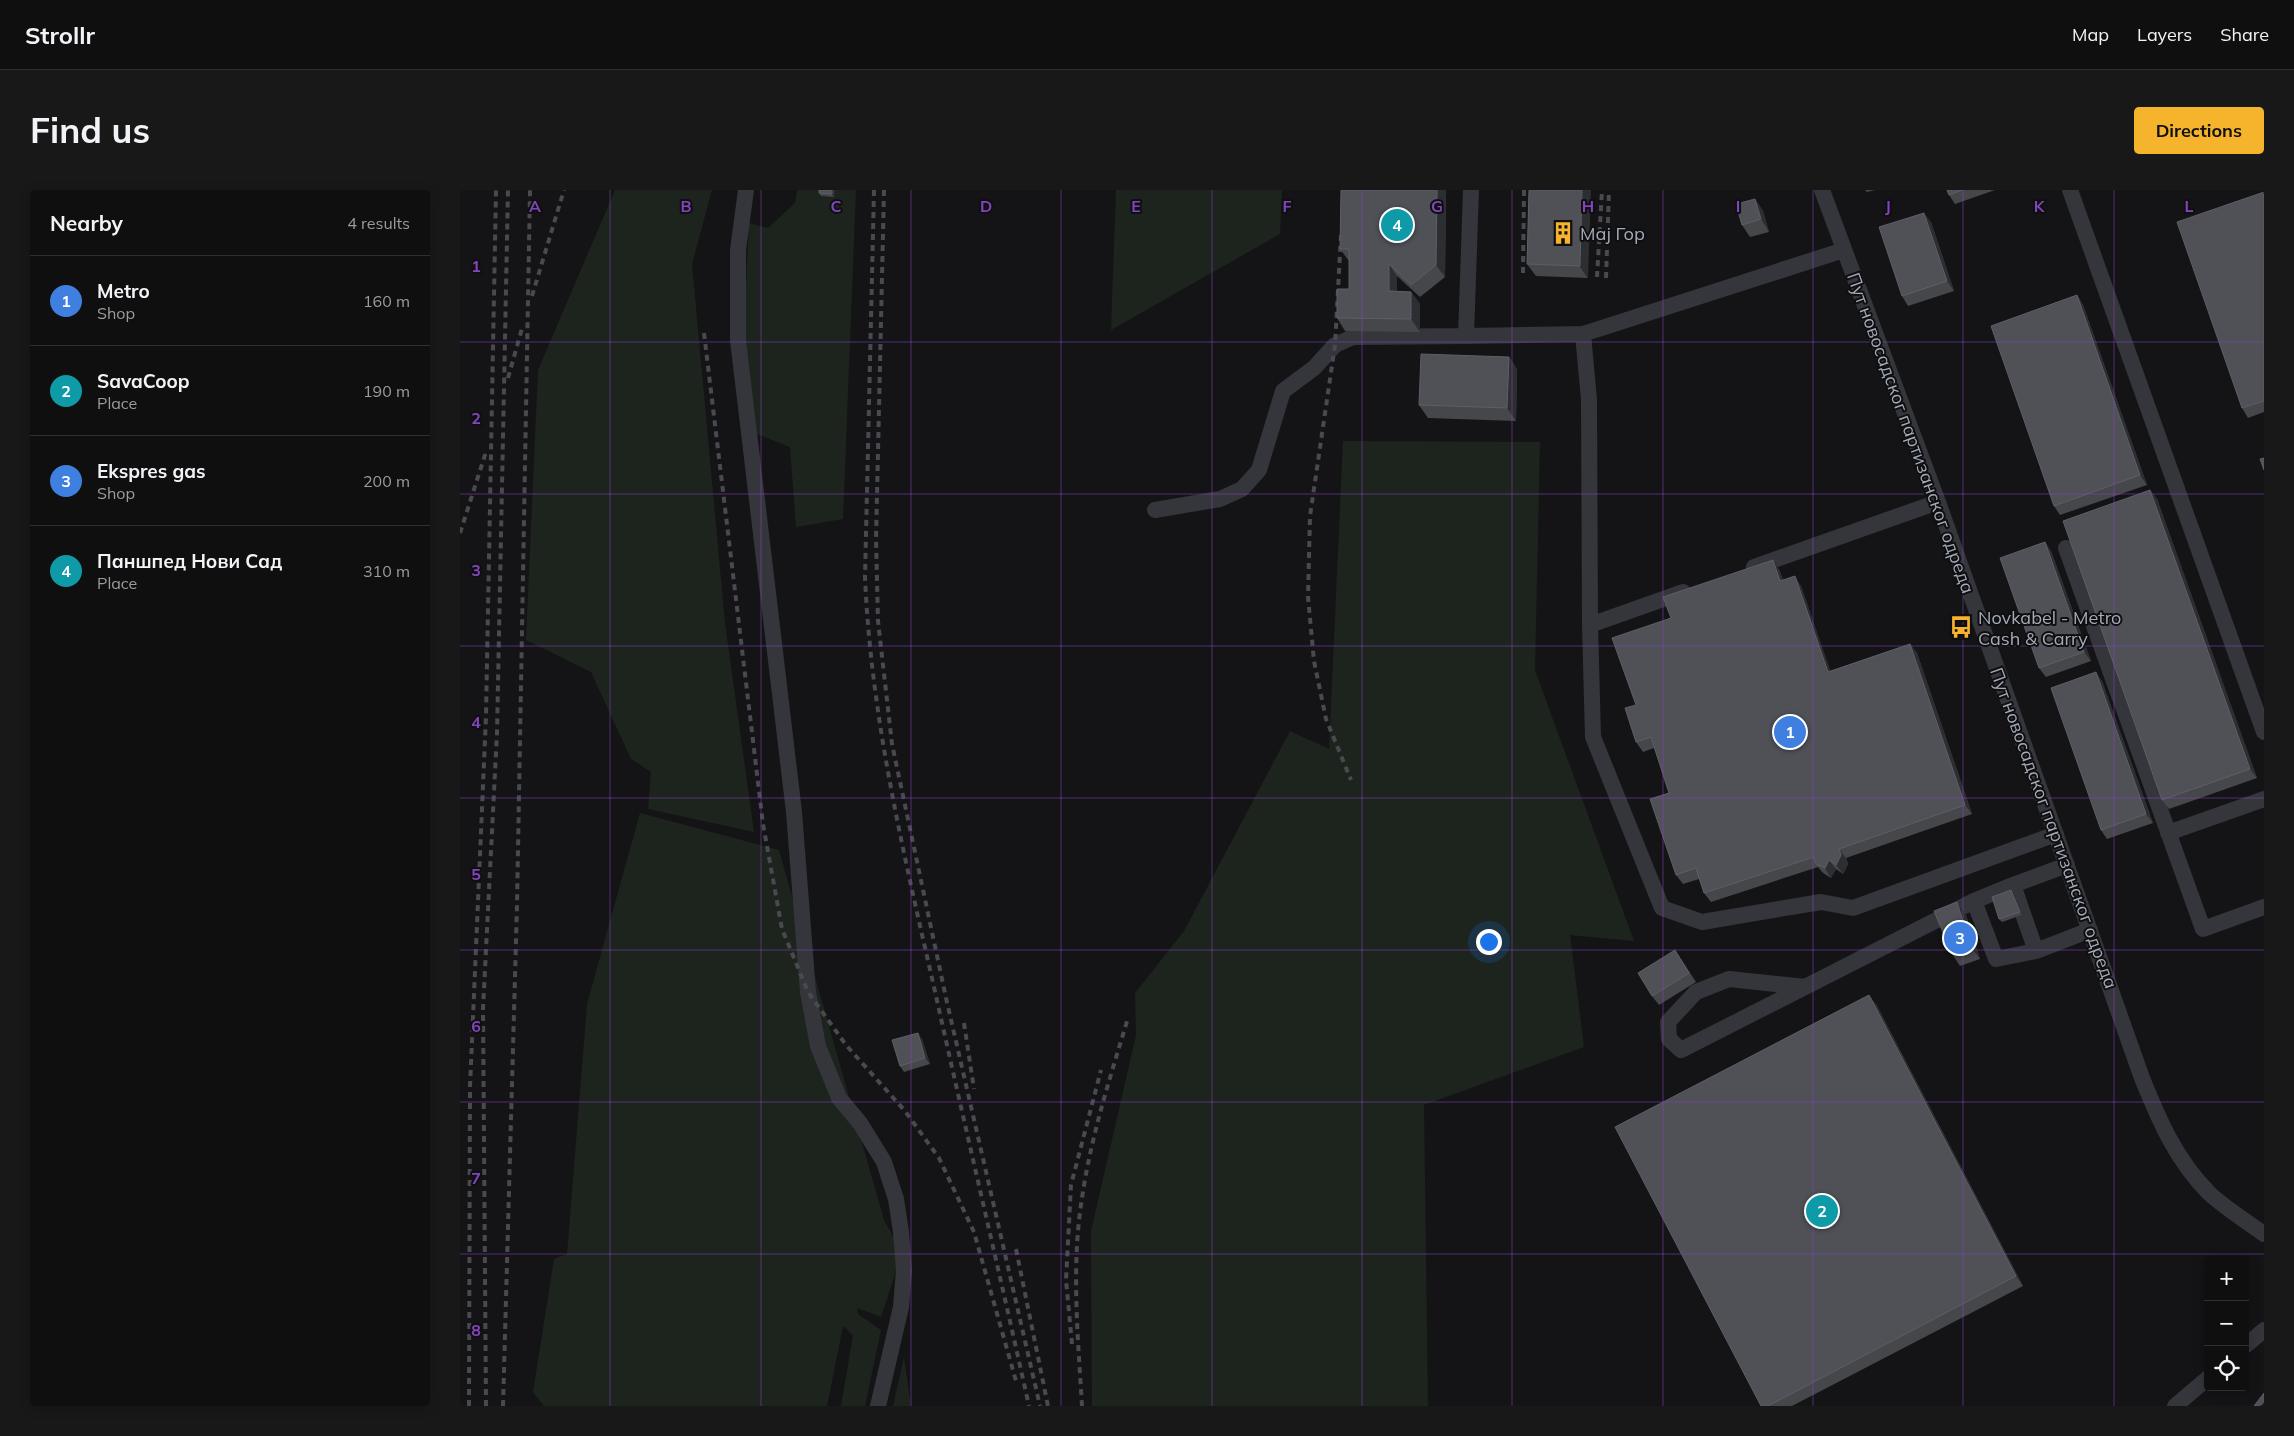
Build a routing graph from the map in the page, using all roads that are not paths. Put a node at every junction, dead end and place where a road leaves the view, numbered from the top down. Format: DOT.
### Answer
graph roads {
  1 [pos="746,190"];
  2 [pos="1471,190"];
  3 [pos="1822,190"];
  4 [pos="2070,190"];
  5 [pos="1844,250"];
  6 [pos="1583,334"];
  7 [pos="1466,336"];
  8 [pos="1938,502"];
  9 [pos="1155,510"];
  10 [pos="2066,548"];
  11 [pos="1737,573"];
  12 [pos="1701,586"];
  13 [pos="1590,625"];
  14 [pos="2264,732"];
  15 [pos="2264,798"];
  16 [pos="2168,833"];
  17 [pos="2056,834"];
  18 [pos="2066,865"];
  19 [pos="2013,885"];
  20 [pos="1974,901"];
  21 [pos="2264,907"];
  22 [pos="2090,930"];
  23 [pos="2036,950"];
  24 [pos="1805,987"];
  25 [pos="2264,1234"];
  26 [pos="2264,1330"];
  27 [pos="2249,1343"];
  28 [pos="2204,1381"];
  29 [pos="878,1406"];
  30 [pos="2175,1406"];
  1 -- 29 [label="street"];
  2 -- 7 [label="street"];
  3 -- 5 [label="street, Пут новосадског партизанског одреда"];
  4 -- 14 [label="street"];
  5 -- 6 [label="street"];
  5 -- 8 [label="street, Пут новосадског партизанског одреда"];
  6 -- 7 [label="street"];
  6 -- 13 [label="street"];
  7 -- 9 [label="street"];
  8 -- 11 [label="street"];
  8 -- 17 [label="street, Пут новосадског партизанског одреда"];
  10 -- 16 [label="street"];
  12 -- 13 [label="street"];
  13 -- 17 [label="street"];
  15 -- 16 [label="street"];
  16 -- 21 [label="street"];
  17 -- 18 [label="street, Пут новосадског партизанског одреда"];
  18 -- 19 [label="street"];
  18 -- 22 [label="street, Пут новосадског партизанског одреда"];
  19 -- 20 [label="street"];
  19 -- 23 [label="street"];
  20 -- 23 [label="street"];
  20 -- 24 [label="street"];
  22 -- 23 [label="street"];
  22 -- 25 [label="street, Пут новосадског партизанског одреда"];
  24 -- 24 [label="street"];
  26 -- 27 [label="street"];
  28 -- 30 [label="street"];
}
